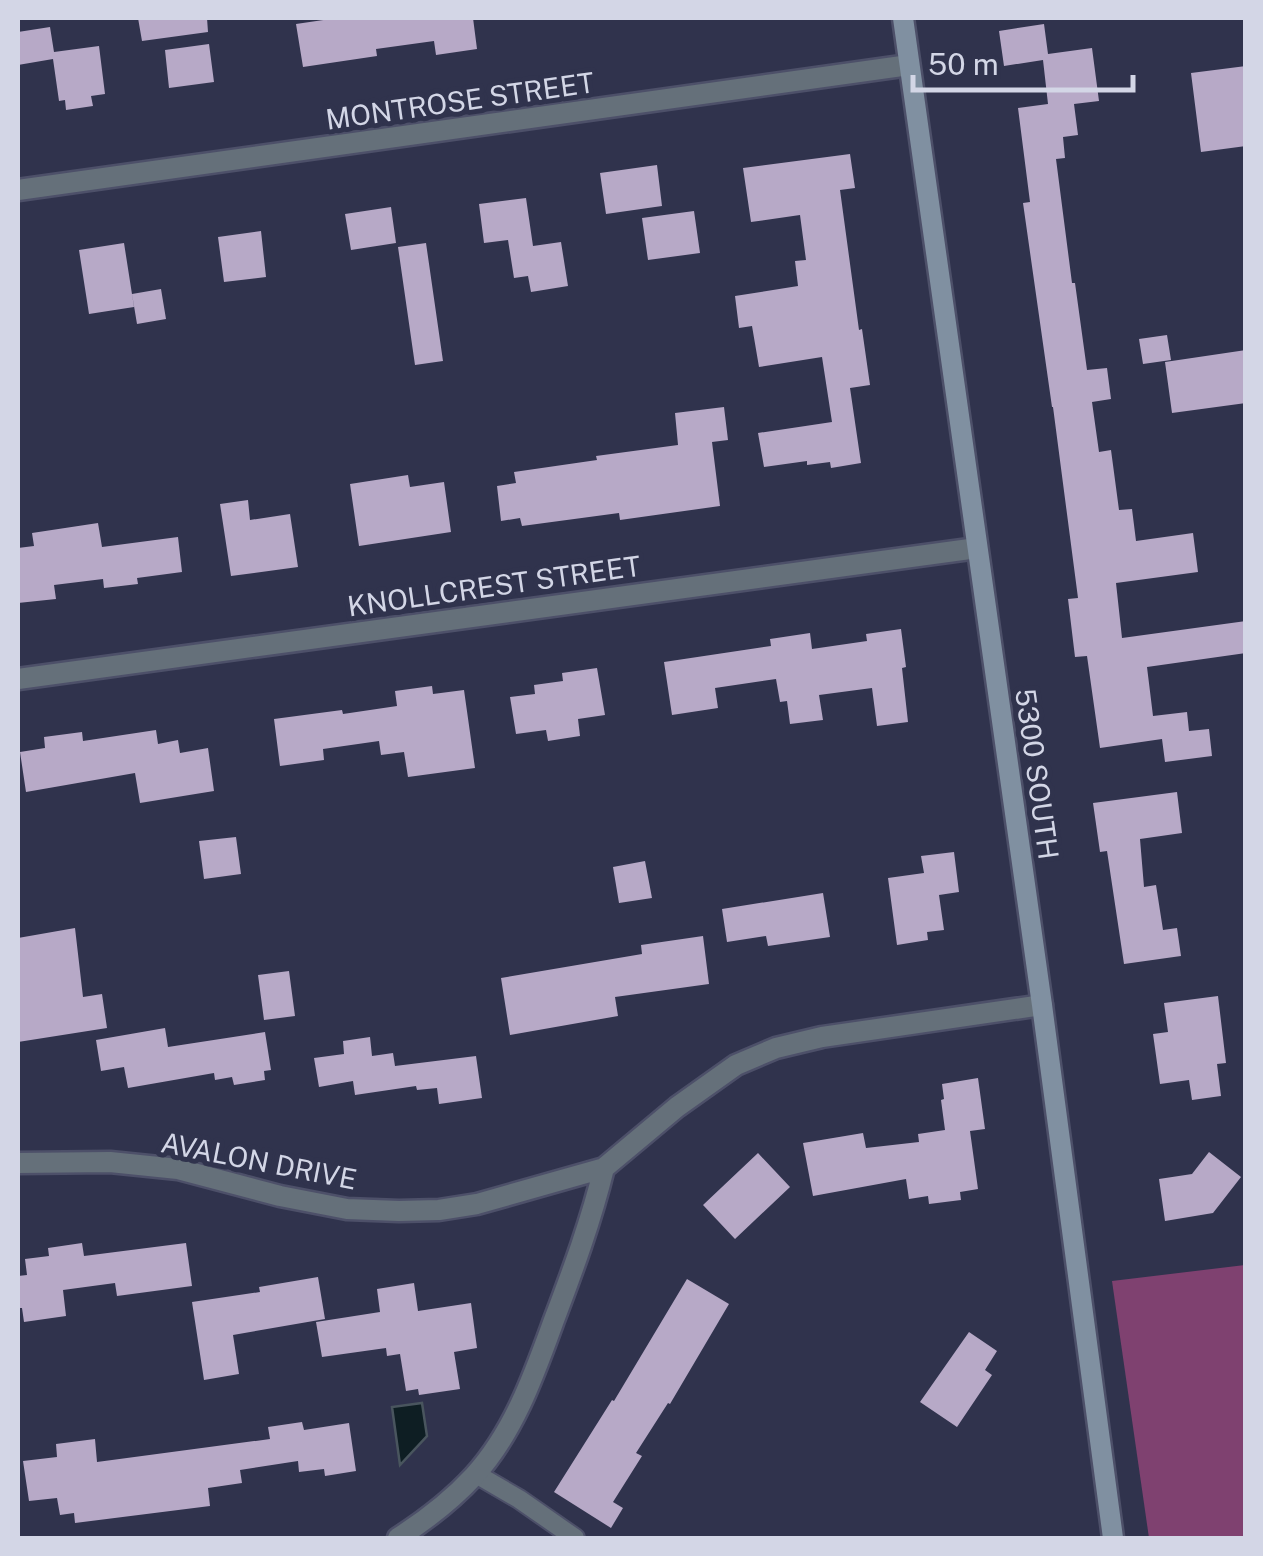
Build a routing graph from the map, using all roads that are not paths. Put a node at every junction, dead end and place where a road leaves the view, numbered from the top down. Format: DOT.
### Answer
graph roads {
  1 [pos="902,18"];
  2 [pos="909,65"];
  3 [pos="18,190"];
  4 [pos="977,548"];
  5 [pos="18,680"];
  6 [pos="1042,1004"];
  7 [pos="18,1163"];
  8 [pos="604,1168"];
  9 [pos="476,1474"];
  10 [pos="398,1538"];
  11 [pos="575,1538"];
  12 [pos="1113,1538"];
  1 -- 2 [label="main road, 5300 SOUTH"];
  2 -- 3 [label="street, MONTROSE STREET"];
  2 -- 4 [label="main road, 5300 SOUTH"];
  4 -- 5 [label="street, KNOLLCREST STREET"];
  4 -- 6 [label="main road, 5300 SOUTH"];
  6 -- 8 [label="street, AVALON DRIVE"];
  6 -- 12 [label="main road, 5300 SOUTH"];
  7 -- 8 [label="street, AVALON DRIVE"];
  8 -- 9 [label="street"];
  9 -- 10 [label="street"];
  9 -- 11 [label="lane"];
}
